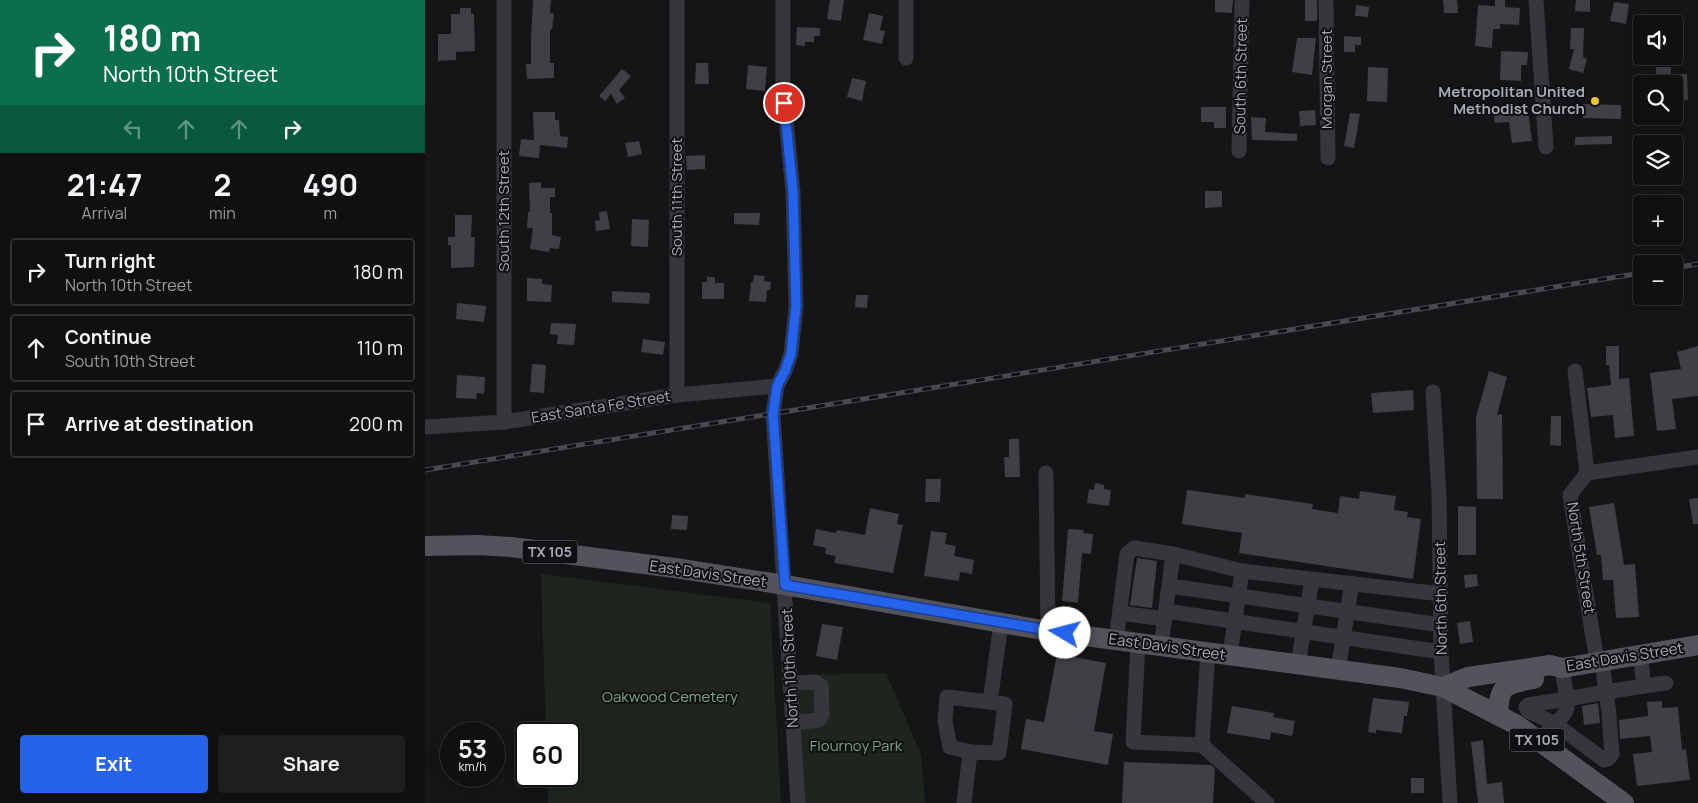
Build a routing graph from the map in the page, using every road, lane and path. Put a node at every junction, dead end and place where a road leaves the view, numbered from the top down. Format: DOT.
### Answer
graph roads {
  1 [pos="504,0"];
  2 [pos="677,0"];
  3 [pos="783,0"];
  4 [pos="906,0"];
  5 [pos="1242,0"];
  6 [pos="1326,0"];
  7 [pos="1536,0"];
  8 [pos="905,58"];
  9 [pos="1546,147"];
  10 [pos="1239,151"];
  11 [pos="1327,158"];
  12 [pos="1575,371"];
  13 [pos="777,386"];
  14 [pos="1433,392"];
  15 [pos="677,394"];
  16 [pos="504,422"];
  17 [pos="425,427"];
  18 [pos="1698,457"];
  19 [pos="1046,473"];
  20 [pos="1587,473"];
  21 [pos="425,546"];
  22 [pos="1173,554"];
  23 [pos="1241,571"];
  24 [pos="1313,579"];
  25 [pos="1352,584"];
  26 [pos="785,585"];
  27 [pos="1170,586"];
  28 [pos="1441,594"];
  29 [pos="1238,596"];
  30 [pos="1308,606"];
  31 [pos="1348,612"];
  32 [pos="1120,613"];
  33 [pos="1166,615"];
  34 [pos="1235,621"];
  35 [pos="1001,623"];
  36 [pos="1441,625"];
  37 [pos="1047,631"];
  38 [pos="1304,632"];
  39 [pos="1344,638"];
  40 [pos="1117,640"];
  41 [pos="1138,643"];
  42 [pos="1698,645"];
  43 [pos="1161,646"];
  44 [pos="1208,652"];
  45 [pos="1441,652"];
  46 [pos="1640,654"];
  47 [pos="1230,655"];
  48 [pos="1600,661"];
  49 [pos="1298,665"];
  50 [pos="1562,668"];
  51 [pos="1338,670"];
  52 [pos="791,683"];
  53 [pos="1666,683"];
  54 [pos="1644,686"];
  55 [pos="1443,687"];
  56 [pos="1606,692"];
  57 [pos="1567,699"];
  58 [pos="990,702"];
  59 [pos="1498,716"];
  60 [pos="1555,723"];
  61 [pos="793,724"];
  62 [pos="1538,740"];
  63 [pos="1202,745"];
  64 [pos="970,752"];
  65 [pos="1621,802"];
  66 [pos="798,803"];
  67 [pos="964,803"];
  68 [pos="1267,803"];
  69 [pos="1450,803"];
  1 -- 16 [label="street, South 12th Street"];
  2 -- 15 [label="street, South 11th Street"];
  3 -- 13 [label="street, North 10th Street"];
  4 -- 8 [label="street"];
  5 -- 10 [label="street, South 6th Street"];
  6 -- 11 [label="street, Morgan Street"];
  7 -- 9 [label="street"];
  12 -- 20 [label="street"];
  13 -- 15 [label="street, East Santa Fe Street"];
  13 -- 26 [label="street, North 10th Street"];
  14 -- 28 [label="street, North 6th Street"];
  15 -- 16 [label="street, East Santa Fe Street"];
  16 -- 17 [label="street, East Santa Fe Street"];
  18 -- 20 [label="street"];
  19 -- 37 [label="street"];
  20 -- 48 [label="street, North 5th Street"];
  21 -- 26 [label="main road, East Davis Street / TX 105"];
  22 -- 23 [label="street"];
  22 -- 27 [label="street"];
  22 -- 32 [label="street"];
  23 -- 24 [label="street"];
  23 -- 29 [label="street"];
  24 -- 25 [label="street"];
  24 -- 30 [label="street"];
  25 -- 28 [label="street"];
  25 -- 31 [label="street"];
  26 -- 35 [label="main road, East Davis Street / TX 105"];
  26 -- 52 [label="street, North 10th Street"];
  27 -- 29 [label="street"];
  27 -- 33 [label="street"];
  28 -- 36 [label="street, North 6th Street"];
  29 -- 30 [label="street"];
  29 -- 34 [label="street"];
  30 -- 31 [label="street"];
  30 -- 38 [label="street"];
  31 -- 36 [label="street"];
  31 -- 39 [label="street"];
  32 -- 33 [label="street"];
  32 -- 40 [label="street"];
  33 -- 34 [label="street"];
  33 -- 43 [label="street"];
  34 -- 38 [label="street"];
  34 -- 47 [label="street"];
  35 -- 37 [label="main road, East Davis Street / TX 105"];
  35 -- 58 [label="street"];
  36 -- 45 [label="street, North 6th Street"];
  37 -- 40 [label="main road, East Davis Street / TX 105"];
  38 -- 39 [label="street"];
  38 -- 49 [label="street"];
  39 -- 45 [label="street"];
  39 -- 51 [label="street"];
  40 -- 41 [label="main road, East Davis Street / TX 105"];
  41 -- 43 [label="main road, East Davis Street / TX 105"];
  41 -- 63 [label="street"];
  42 -- 46 [label="main road, East Davis Street"];
  43 -- 44 [label="main road, East Davis Street / TX 105"];
  44 -- 47 [label="main road, East Davis Street / TX 105"];
  44 -- 63 [label="street"];
  45 -- 55 [label="street, North 6th Street"];
  46 -- 48 [label="main road, East Davis Street"];
  46 -- 54 [label="street"];
  47 -- 49 [label="main road, East Davis Street / TX 105"];
  48 -- 50 [label="main road, East Davis Street"];
  48 -- 56 [label="street, North 5th Street"];
  49 -- 51 [label="main road, East Davis Street / TX 105"];
  50 -- 55 [label="main road, East Davis Street"];
  50 -- 57 [label="street"];
  50 -- 59 [label="main road"];
  51 -- 55 [label="main road, East Davis Street / TX 105"];
  52 -- 61 [label="street, North 10th Street"];
  52 -- 61 [label="street"];
  53 -- 54 [label="street"];
  54 -- 56 [label="street"];
  55 -- 59 [label="main road, TX 105"];
  55 -- 69 [label="street, North 6th Street"];
  56 -- 57 [label="street"];
  56 -- 60 [label="street, North 5th Street"];
  57 -- 60 [label="street"];
  57 -- 60 [label="street"];
  58 -- 64 [label="street"];
  58 -- 64 [label="street"];
  59 -- 62 [label="main road, TX 105"];
  60 -- 62 [label="street"];
  61 -- 66 [label="street, North 10th Street"];
  62 -- 65 [label="main road, TX 105"];
  63 -- 68 [label="street"];
  64 -- 67 [label="street"];
}
